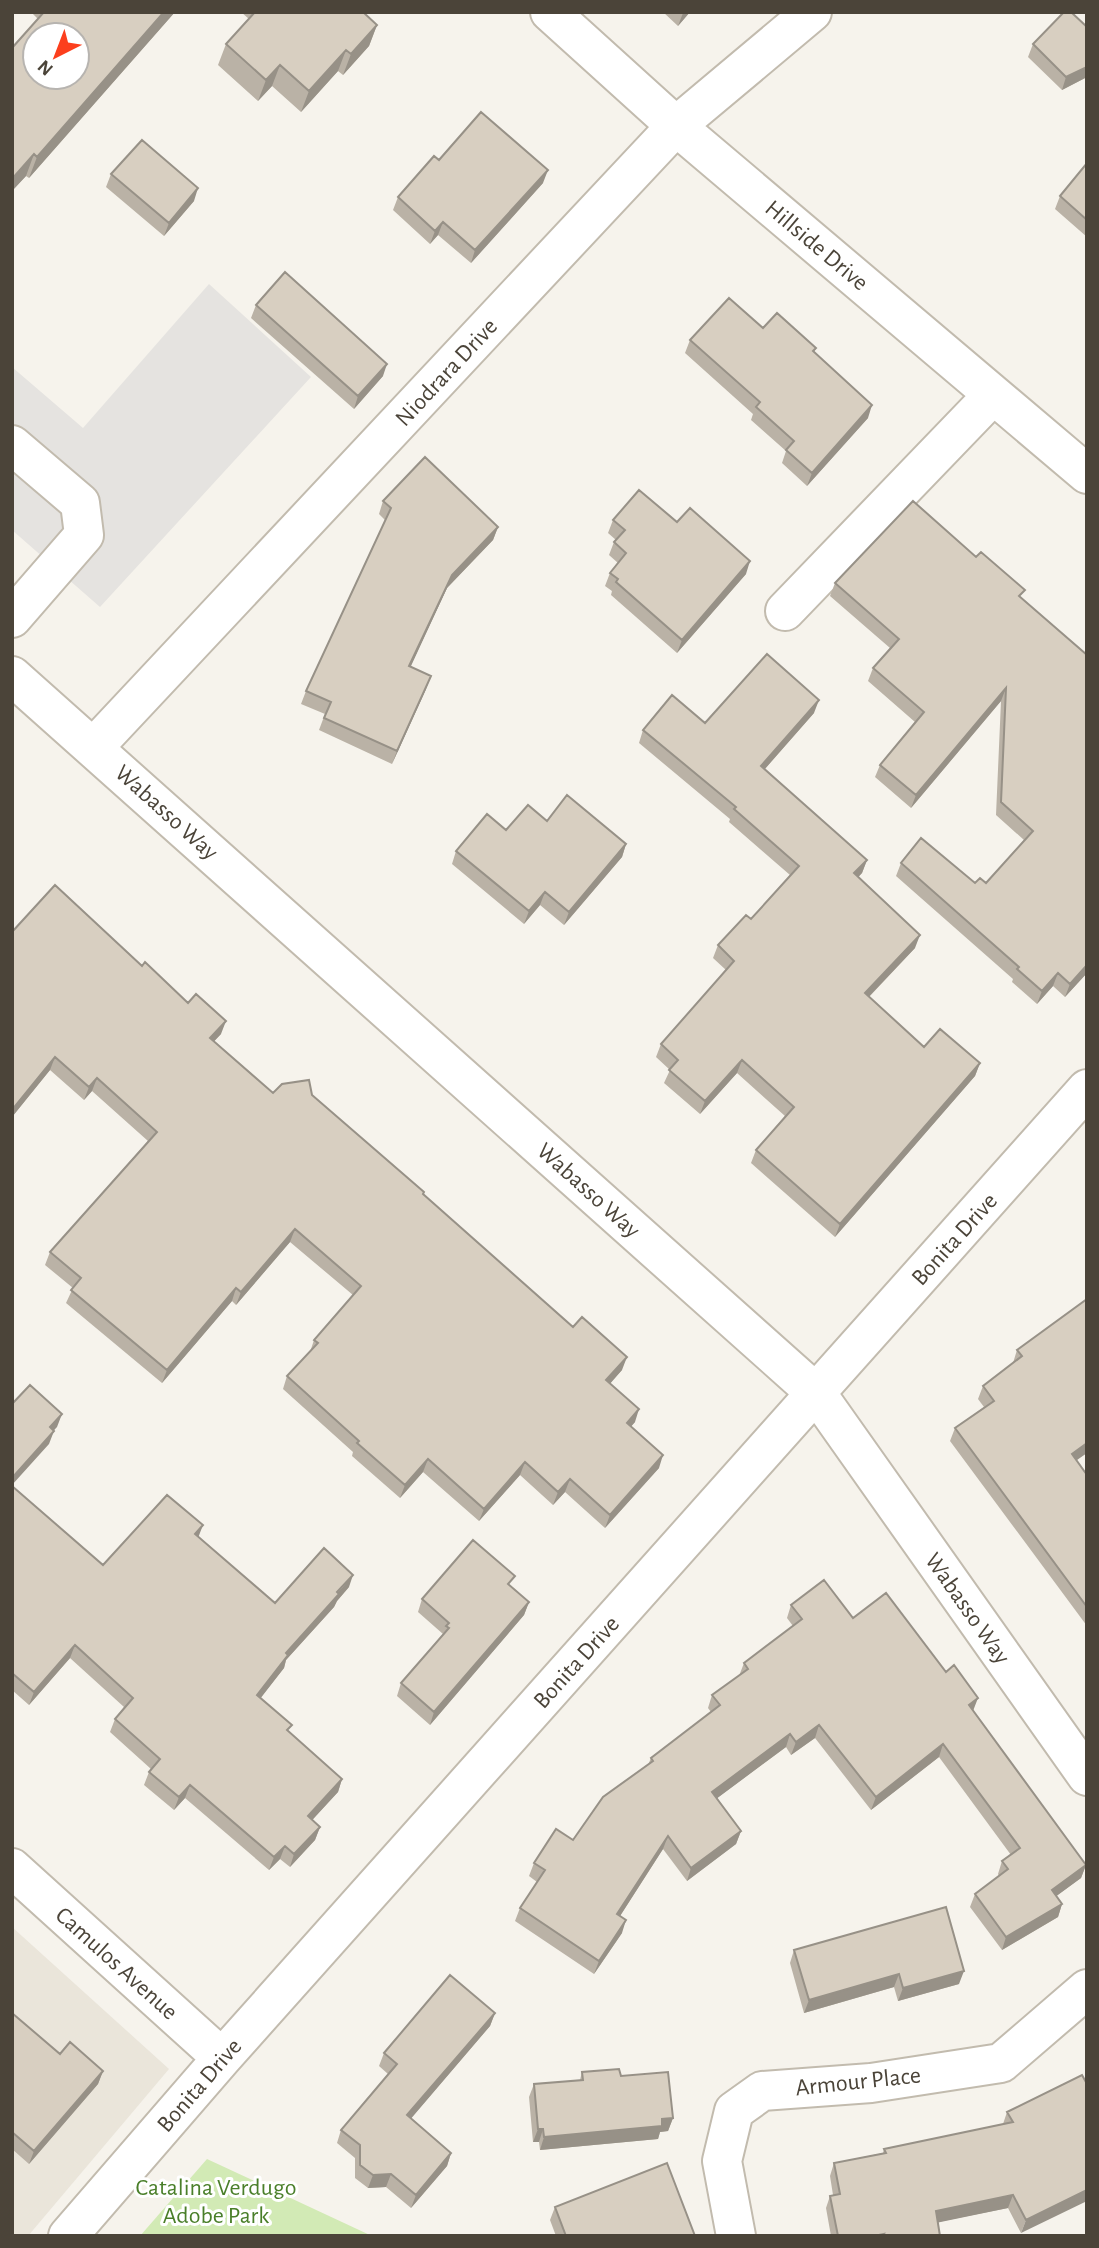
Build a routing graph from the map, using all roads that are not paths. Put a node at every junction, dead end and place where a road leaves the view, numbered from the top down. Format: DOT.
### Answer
graph roads {
  1 [pos="550,12"];
  2 [pos="812,12"];
  3 [pos="676,126"];
  4 [pos="993,395"];
  5 [pos="12,445"];
  6 [pos="1087,474"];
  7 [pos="785,611"];
  8 [pos="12,618"];
  9 [pos="12,676"];
  10 [pos="94,747"];
  11 [pos="1087,1089"];
  12 [pos="817,1394"];
  13 [pos="1087,1776"];
  14 [pos="12,1868"];
  15 [pos="1087,1989"];
  16 [pos="222,2058"];
  17 [pos="68,2236"];
  18 [pos="736,2236"];
  1 -- 3 [label="street, Hillside Drive"];
  2 -- 3 [label="street, Niodrara Drive"];
  3 -- 4 [label="street, Hillside Drive"];
  3 -- 10 [label="street, Niodrara Drive"];
  4 -- 6 [label="street, Hillside Drive"];
  4 -- 7 [label="street"];
  5 -- 8 [label="street"];
  9 -- 10 [label="street, Wabasso Way"];
  10 -- 12 [label="street, Wabasso Way"];
  11 -- 12 [label="street, Bonita Drive"];
  12 -- 13 [label="street, Wabasso Way"];
  12 -- 16 [label="street, Bonita Drive"];
  14 -- 16 [label="street, Camulos Avenue"];
  15 -- 18 [label="street, Armour Place"];
  16 -- 17 [label="street, Bonita Drive"];
}
